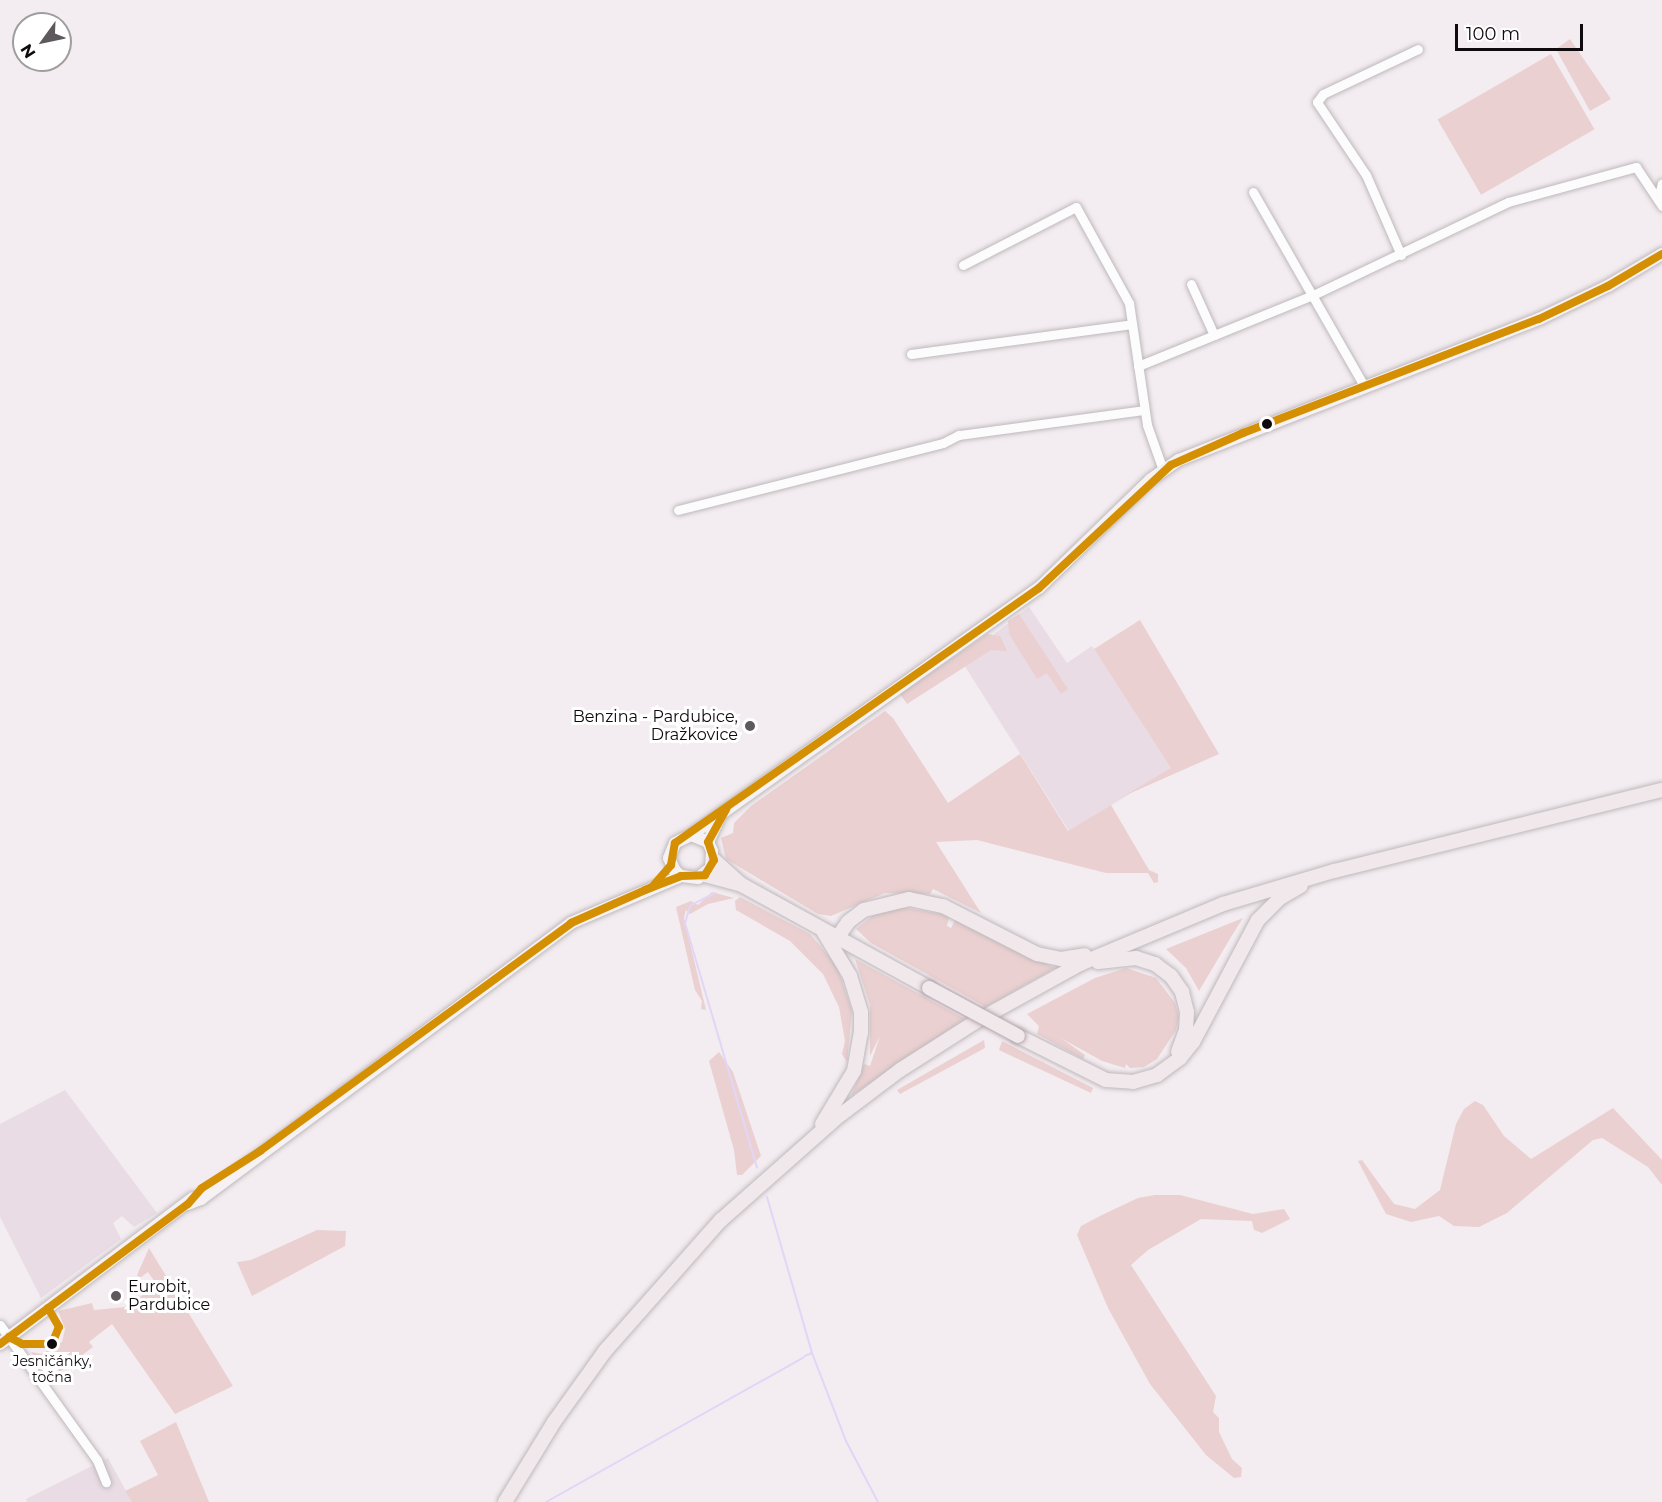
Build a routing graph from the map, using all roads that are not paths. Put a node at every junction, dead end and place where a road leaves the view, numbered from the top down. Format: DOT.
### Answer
graph roads {
  1 [pos="1419,49"];
  2 [pos="1662,183"];
  3 [pos="1252,192"];
  4 [pos="1660,203"];
  5 [pos="1662,254"];
  6 [pos="1401,255"];
  7 [pos="963,265"];
  8 [pos="1191,284"];
  9 [pos="1313,294"];
  10 [pos="1132,324"];
  11 [pos="1214,335"];
  12 [pos="911,354"];
  13 [pos="1138,366"];
  14 [pos="1364,386"];
  15 [pos="1144,410"];
  16 [pos="1164,470"];
  17 [pos="678,510"];
  18 [pos="1662,790"];
  19 [pos="721,813"];
  20 [pos="691,836"];
  21 [pos="708,842"];
  22 [pos="714,860"];
  23 [pos="671,865"];
  24 [pos="1334,871"];
  25 [pos="705,875"];
  26 [pos="681,876"];
  27 [pos="742,885"];
  28 [pos="652,887"];
  29 [pos="822,929"];
  30 [pos="837,938"];
  31 [pos="1125,943"];
  32 [pos="1062,973"];
  33 [pos="1164,1070"];
  34 [pos="817,1133"];
  35 [pos="260,1152"];
  36 [pos="188,1204"];
  37 [pos="0,1325"];
  38 [pos="4,1340"];
  39 [pos="106,1482"];
  40 [pos="505,1502"];
  1 -- 6 [label="street"];
  2 -- 4 [label="street"];
  3 -- 9 [label="street"];
  4 -- 6 [label="street"];
  5 -- 14 [label="main road"];
  6 -- 9 [label="street"];
  7 -- 10 [label="street"];
  8 -- 11 [label="street"];
  9 -- 11 [label="street"];
  9 -- 14 [label="street"];
  10 -- 12 [label="street"];
  10 -- 13 [label="street"];
  11 -- 13 [label="street"];
  13 -- 15 [label="street"];
  14 -- 16 [label="main road"];
  15 -- 16 [label="street"];
  15 -- 17 [label="street"];
  16 -- 19 [label="main road"];
  18 -- 24 [label="main road"];
  19 -- 20 [label="main road"];
  19 -- 21 [label="main road"];
  20 -- 21 [label="main road"];
  20 -- 23 [label="main road"];
  21 -- 22 [label="main road"];
  22 -- 25 [label="main road"];
  22 -- 27 [label="main road"];
  23 -- 26 [label="main road"];
  23 -- 28 [label="main road"];
  24 -- 31 [label="main road"];
  24 -- 33 [label="main road"];
  25 -- 26 [label="main road"];
  25 -- 27 [label="main road"];
  26 -- 28 [label="main road"];
  27 -- 29 [label="main road"];
  28 -- 35 [label="main road"];
  29 -- 30 [label="main road"];
  29 -- 34 [label="main road"];
  30 -- 31 [label="main road"];
  30 -- 33 [label="main road, bridge"];
  31 -- 32 [label="main road"];
  32 -- 33 [label="main road"];
  32 -- 34 [label="main road"];
  34 -- 40 [label="main road"];
  35 -- 36 [label="main road"];
  35 -- 36 [label="main road"];
  36 -- 38 [label="main road"];
  37 -- 38 [label="street"];
  38 -- 39 [label="street"];
}
